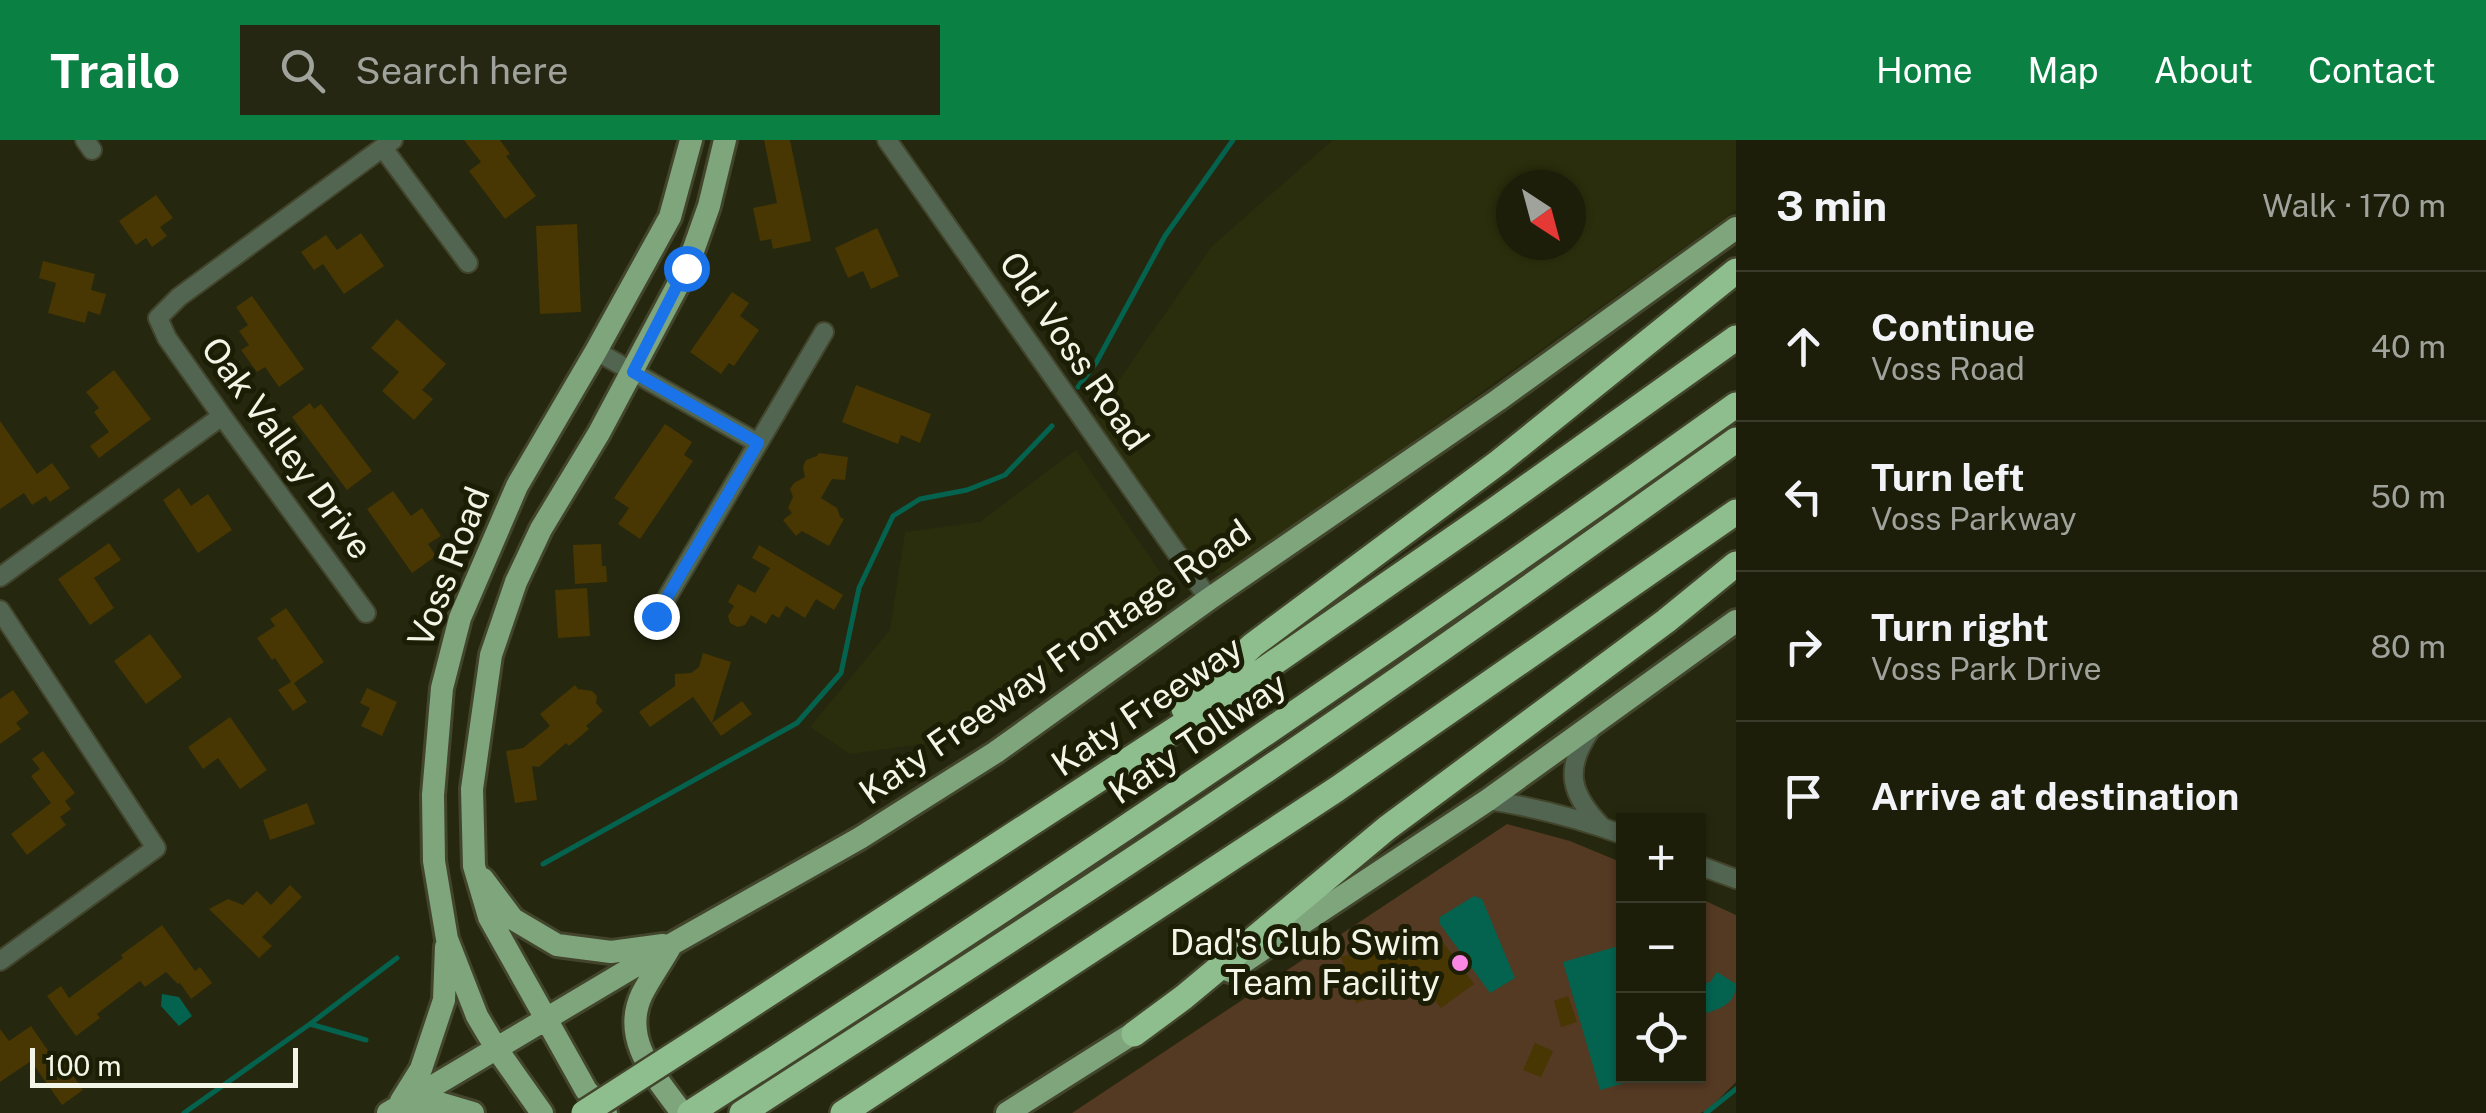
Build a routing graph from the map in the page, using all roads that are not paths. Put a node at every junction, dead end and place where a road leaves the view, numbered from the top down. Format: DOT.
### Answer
graph roads {
  1 [pos="690,140"];
  2 [pos="725,140"];
  3 [pos="887,140"];
  4 [pos="388,144"];
  5 [pos="1736,228"];
  6 [pos="468,263"];
  7 [pos="1736,271"];
  8 [pos="824,332"];
  9 [pos="1736,338"];
  10 [pos="596,352"];
  11 [pos="633,372"];
  12 [pos="1736,405"];
  13 [pos="222,416"];
  14 [pos="1736,440"];
  15 [pos="758,443"];
  16 [pos="1736,512"];
  17 [pos="1736,564"];
  18 [pos="0,577"];
  19 [pos="1209,599"];
  20 [pos="0,610"];
  21 [pos="366,613"];
  22 [pos="656,616"];
  23 [pos="460,618"];
  24 [pos="1736,621"];
  25 [pos="501,626"];
  26 [pos="1594,726"];
  27 [pos="1125,763"];
  28 [pos="1488,800"];
  29 [pos="1602,827"];
  30 [pos="1616,832"];
  31 [pos="474,866"];
  32 [pos="1706,868"];
  33 [pos="1736,880"];
  34 [pos="447,939"];
  35 [pos="672,944"];
  36 [pos="0,961"];
  37 [pos="546,1020"];
  38 [pos="1134,1034"];
  39 [pos="496,1048"];
  40 [pos="392,1110"];
  41 [pos="472,1113"];
  42 [pos="542,1113"];
  43 [pos="584,1113"];
  44 [pos="606,1113"];
  45 [pos="686,1113"];
  46 [pos="742,1113"];
  47 [pos="842,1113"];
  48 [pos="1008,1113"];
  1 -- 10 [label="main road, Voss Road"];
  2 -- 11 [label="main road, Voss Road"];
  3 -- 19 [label="street, Old Voss Road"];
  4 -- 6 [label="street"];
  4 -- 13 [label="street, Oak Valley Drive"];
  5 -- 19 [label="main road, Katy Freeway Frontage Road"];
  7 -- 27 [label="highway"];
  8 -- 15 [label="street"];
  9 -- 27 [label="highway, Katy Freeway"];
  10 -- 11 [label="street"];
  10 -- 23 [label="main road, Voss Road"];
  11 -- 15 [label="street"];
  11 -- 25 [label="main road, Voss Road"];
  12 -- 45 [label="highway, Katy Tollway"];
  13 -- 18 [label="street"];
  13 -- 21 [label="street, Oak Valley Drive"];
  14 -- 46 [label="highway, Katy Tollway"];
  15 -- 22 [label="street"];
  16 -- 47 [label="highway"];
  17 -- 38 [label="highway"];
  19 -- 35 [label="main road, Katy Freeway Frontage Road"];
  20 -- 36 [label="street"];
  23 -- 25 [label="main road"];
  23 -- 34 [label="main road, Voss Road"];
  24 -- 26 [label="main road"];
  25 -- 31 [label="main road, Voss Road"];
  26 -- 28 [label="main road"];
  26 -- 29 [label="street"];
  27 -- 43 [label="highway, Katy Freeway, bridge"];
  28 -- 29 [label="street"];
  28 -- 38 [label="main road"];
  29 -- 30 [label="street"];
  31 -- 35 [label="main road"];
  31 -- 37 [label="main road, Voss Road"];
  32 -- 33 [label="street"];
  34 -- 39 [label="main road, Voss Road"];
  34 -- 40 [label="main road"];
  35 -- 37 [label="main road, Katy Freeway Frontage Road"];
  35 -- 45 [label="main road"];
  37 -- 39 [label="main road, Katy Freeway Frontage Road"];
  37 -- 44 [label="main road, Voss Road"];
  38 -- 48 [label="main road"];
  39 -- 40 [label="main road, Katy Freeway Frontage Road"];
  39 -- 42 [label="main road, Voss Road"];
  40 -- 41 [label="main road"];
}
